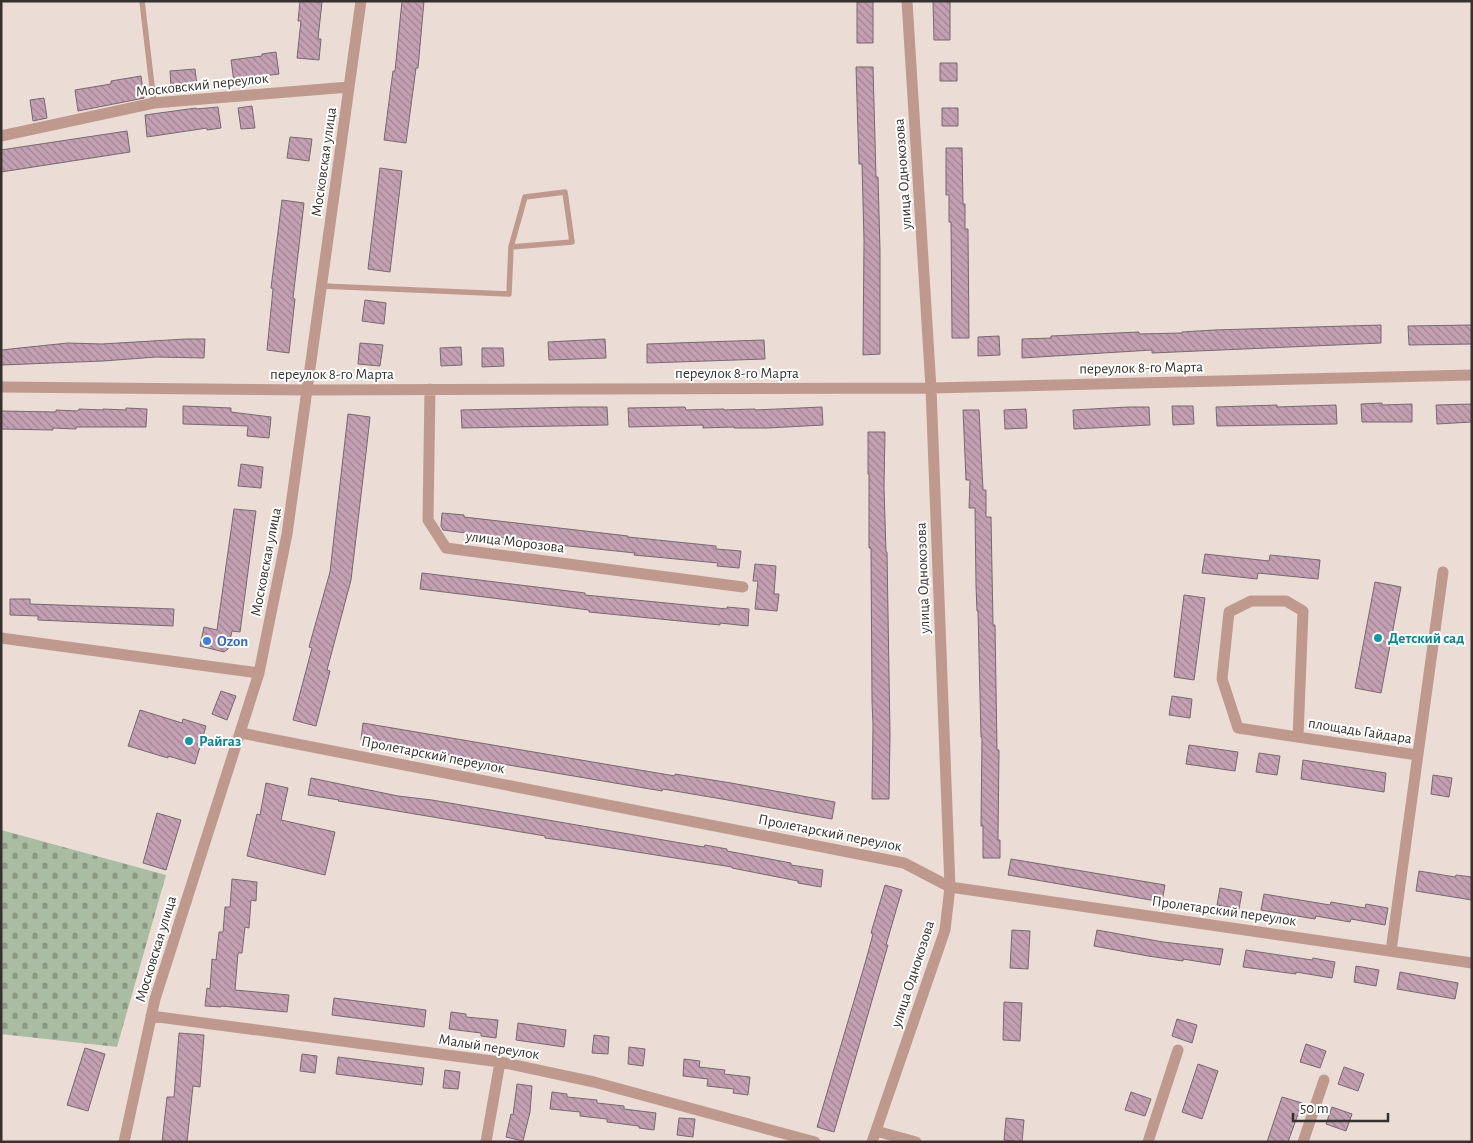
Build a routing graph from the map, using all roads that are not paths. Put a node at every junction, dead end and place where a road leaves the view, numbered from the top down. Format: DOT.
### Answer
graph roads {
  1 [pos="142,1"];
  2 [pos="360,1"];
  3 [pos="907,1"];
  4 [pos="349,87"];
  5 [pos="154,103"];
  6 [pos="1,136"];
  7 [pos="511,246"];
  8 [pos="322,286"];
  9 [pos="1472,375"];
  10 [pos="1,387"];
  11 [pos="931,388"];
  12 [pos="430,389"];
  13 [pos="308,390"];
  14 [pos="1442,572"];
  15 [pos="743,587"];
  16 [pos="1,638"];
  17 [pos="259,672"];
  18 [pos="241,733"];
  19 [pos="1298,737"];
  20 [pos="1417,756"];
  21 [pos="950,887"];
  22 [pos="1391,951"];
  23 [pos="1472,962"];
  24 [pos="151,1016"];
  25 [pos="1178,1050"];
  26 [pos="500,1062"];
  27 [pos="1324,1080"];
  28 [pos="874,1137"];
  29 [pos="124,1142"];
  30 [pos="486,1142"];
  31 [pos="815,1142"];
  32 [pos="916,1142"];
  33 [pos="1148,1142"];
  34 [pos="1304,1142"];
  1 -- 5 [label="lane"];
  2 -- 4 [label="street, Московская улица"];
  3 -- 11 [label="street, улица Однокозова"];
  4 -- 5 [label="street, Московский переулок"];
  4 -- 8 [label="street, Московская улица"];
  5 -- 6 [label="street, Московский переулок"];
  7 -- 7 [label="lane"];
  7 -- 8 [label="lane"];
  8 -- 13 [label="street, Московская улица"];
  9 -- 11 [label="street, переулок 8-го Марта"];
  10 -- 13 [label="street, переулок 8-го Марта"];
  11 -- 12 [label="street, переулок 8-го Марта"];
  11 -- 21 [label="street, улица Однокозова"];
  12 -- 13 [label="street, переулок 8-го Марта"];
  12 -- 15 [label="street, улица Морозова"];
  13 -- 17 [label="street, Московская улица"];
  14 -- 20 [label="street"];
  16 -- 17 [label="street"];
  17 -- 18 [label="street, Московская улица"];
  18 -- 21 [label="street, Пролетарский переулок"];
  18 -- 24 [label="street, Московская улица"];
  19 -- 19 [label="street, площадь Гайдара"];
  19 -- 20 [label="street, площадь Гайдара"];
  20 -- 22 [label="street"];
  21 -- 22 [label="street, Пролетарский переулок"];
  21 -- 28 [label="street, улица Однокозова"];
  22 -- 23 [label="street, Пролетарский переулок"];
  24 -- 26 [label="street, Малый переулок"];
  24 -- 29 [label="street, Московская улица"];
  25 -- 33 [label="street"];
  26 -- 30 [label="street"];
  26 -- 31 [label="street, Малый переулок"];
  27 -- 34 [label="street"];
  28 -- 32 [label="street"];
}
